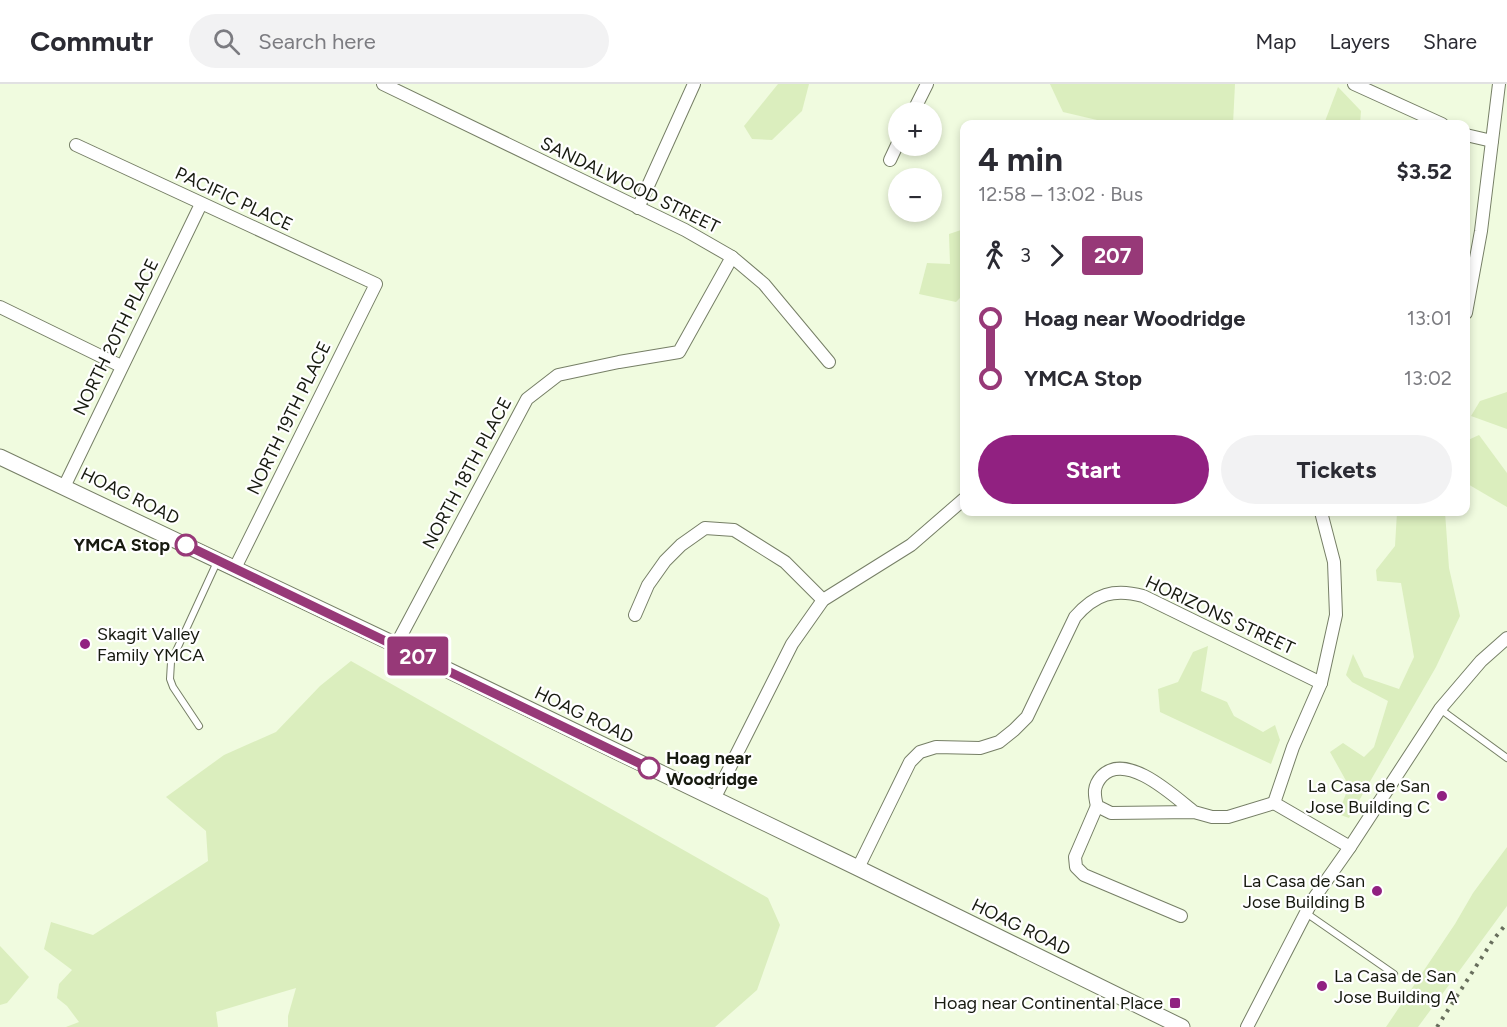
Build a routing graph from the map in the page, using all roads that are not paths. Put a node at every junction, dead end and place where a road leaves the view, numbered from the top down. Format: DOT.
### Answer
graph roads {
  1 [pos="383,84"];
  2 [pos="694,84"];
  3 [pos="927,84"];
  4 [pos="1354,84"];
  5 [pos="1499,84"];
  6 [pos="918,102"];
  7 [pos="1433,120"];
  8 [pos="1470,136"];
  9 [pos="1492,141"];
  10 [pos="76,145"];
  11 [pos="892,156"];
  12 [pos="890,160"];
  13 [pos="201,204"];
  14 [pos="638,208"];
  15 [pos="732,257"];
  16 [pos="376,284"];
  17 [pos="1470,290"];
  18 [pos="0,307"];
  19 [pos="829,362"];
  20 [pos="121,366"];
  21 [pos="0,457"];
  22 [pos="64,487"];
  23 [pos="960,502"];
  24 [pos="1322,516"];
  25 [pos="218,560"];
  26 [pos="235,568"];
  27 [pos="823,600"];
  28 [pos="635,615"];
  29 [pos="1507,638"];
  30 [pos="396,645"];
  31 [pos="1322,683"];
  32 [pos="1440,709"];
  33 [pos="199,726"];
  34 [pos="1507,758"];
  35 [pos="714,799"];
  36 [pos="1274,803"];
  37 [pos="1097,806"];
  38 [pos="1194,812"];
  39 [pos="1350,847"];
  40 [pos="858,868"];
  41 [pos="1306,913"];
  42 [pos="1180,916"];
  43 [pos="1394,974"];
  44 [pos="1182,1027"];
  45 [pos="1247,1027"];
  1 -- 14 [label="street, SANDALWOOD STREET"];
  2 -- 14 [label="street"];
  3 -- 6 [label="street"];
  4 -- 7 [label="street"];
  5 -- 9 [label="street"];
  8 -- 9 [label="street"];
  9 -- 17 [label="street"];
  10 -- 13 [label="street, PACIFIC PLACE"];
  11 -- 12 [label="street"];
  13 -- 16 [label="street, PACIFIC PLACE"];
  13 -- 20 [label="street, NORTH 20TH PLACE"];
  14 -- 15 [label="street, SANDALWOOD STREET"];
  15 -- 19 [label="street, SANDALWOOD STREET"];
  15 -- 30 [label="street, NORTH 18TH PLACE"];
  16 -- 26 [label="street, NORTH 19TH PLACE"];
  18 -- 20 [label="street"];
  20 -- 22 [label="street, NORTH 20TH PLACE"];
  21 -- 22 [label="street, HOAG ROAD"];
  22 -- 25 [label="street, HOAG ROAD"];
  23 -- 27 [label="street"];
  24 -- 31 [label="street"];
  25 -- 26 [label="street, HOAG ROAD"];
  25 -- 33 [label="lane"];
  26 -- 30 [label="street, HOAG ROAD"];
  27 -- 28 [label="street"];
  27 -- 35 [label="street"];
  29 -- 32 [label="street"];
  30 -- 35 [label="street, HOAG ROAD"];
  31 -- 36 [label="street"];
  31 -- 40 [label="street, HORIZONS STREET"];
  32 -- 34 [label="lane"];
  32 -- 39 [label="street"];
  35 -- 40 [label="street, HOAG ROAD"];
  36 -- 38 [label="street"];
  36 -- 39 [label="street"];
  37 -- 38 [label="street"];
  37 -- 38 [label="street"];
  37 -- 42 [label="street"];
  39 -- 41 [label="street"];
  40 -- 44 [label="street, HOAG ROAD"];
  41 -- 43 [label="lane"];
  41 -- 45 [label="street"];
}
